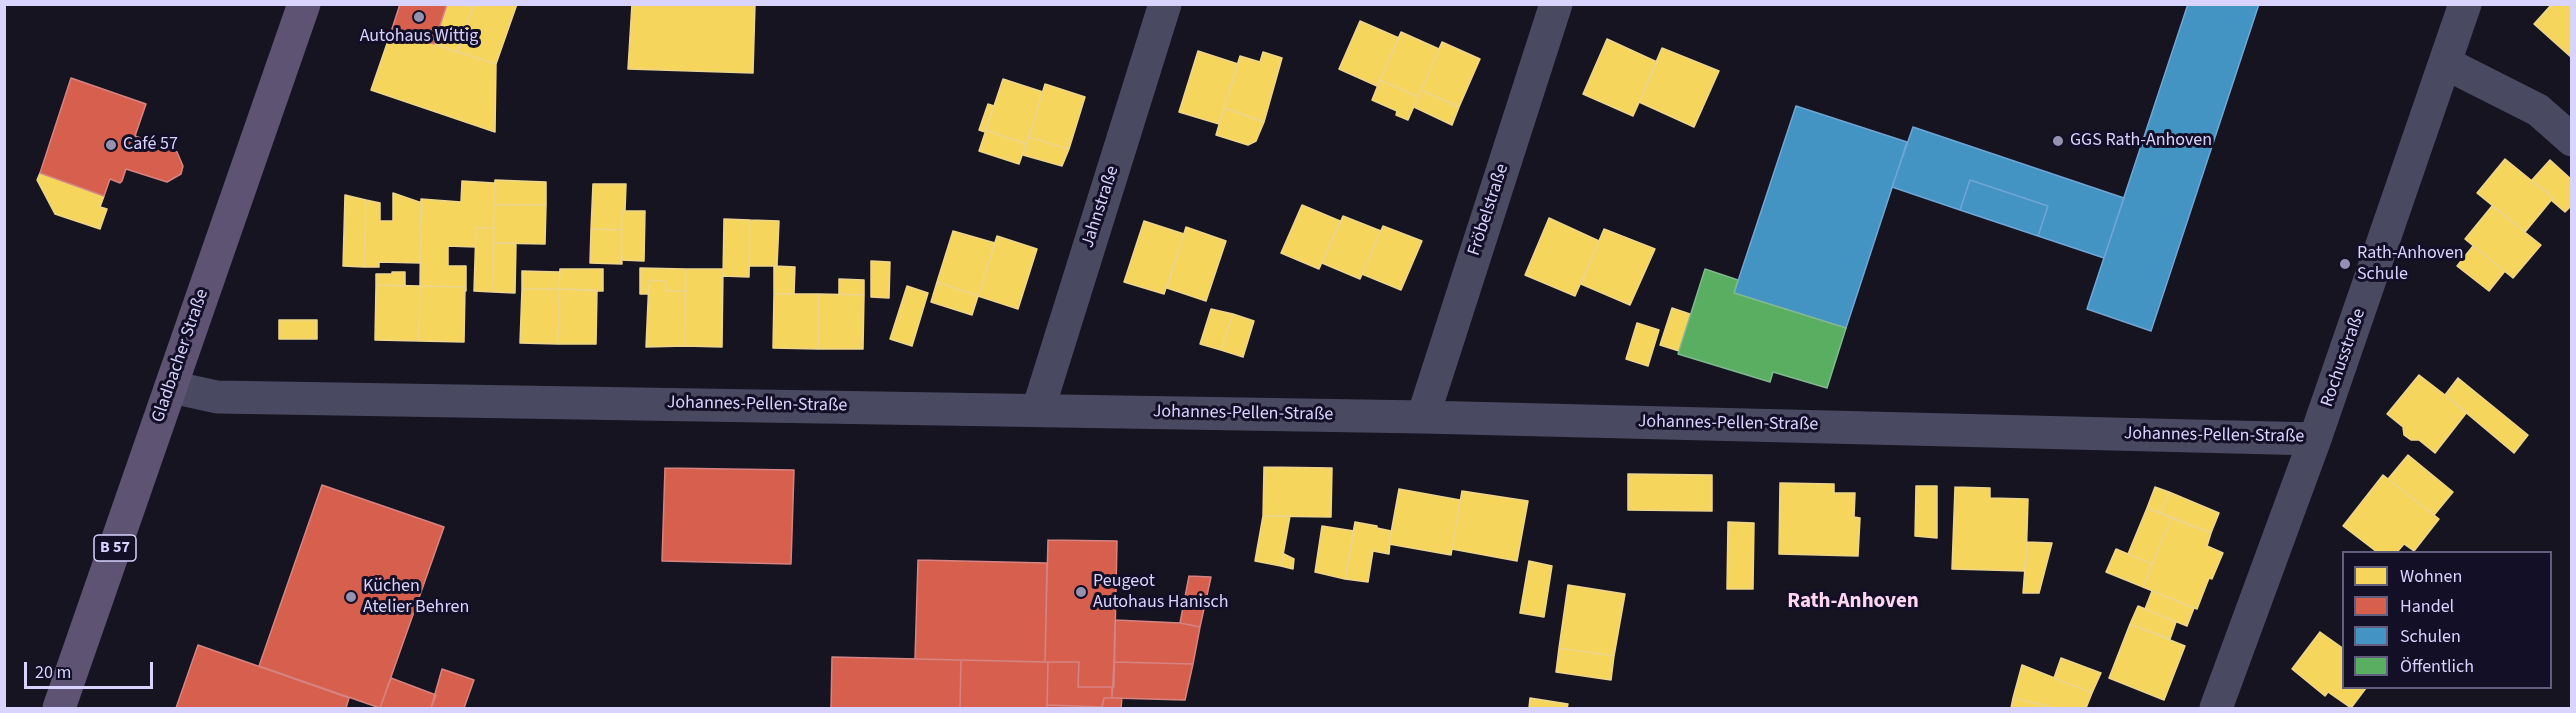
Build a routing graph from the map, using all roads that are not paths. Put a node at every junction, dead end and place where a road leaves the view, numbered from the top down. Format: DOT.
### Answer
graph roads {
  1 [pos="304,4"];
  2 [pos="1165,4"];
  3 [pos="1556,4"];
  4 [pos="2465,4"];
  5 [pos="2445,63"];
  6 [pos="2571,140"];
  7 [pos="171,387"];
  8 [pos="1038,410"];
  9 [pos="1423,417"];
  10 [pos="2315,439"];
  11 [pos="59,708"];
  12 [pos="2216,708"];
  1 -- 7 [label="main road, Gladbacher Straße / B 57"];
  2 -- 8 [label="street, Jahnstraße"];
  3 -- 9 [label="street, Fröbelstraße"];
  4 -- 5 [label="street, Rochusstraße"];
  5 -- 6 [label="street"];
  5 -- 10 [label="street, Rochusstraße"];
  7 -- 8 [label="street, Johannes-Pellen-Straße"];
  7 -- 11 [label="main road, Gladbacher Straße / B 57"];
  8 -- 9 [label="street, Johannes-Pellen-Straße"];
  9 -- 10 [label="street, Johannes-Pellen-Straße"];
  10 -- 12 [label="street, Rochusstraße"];
}
